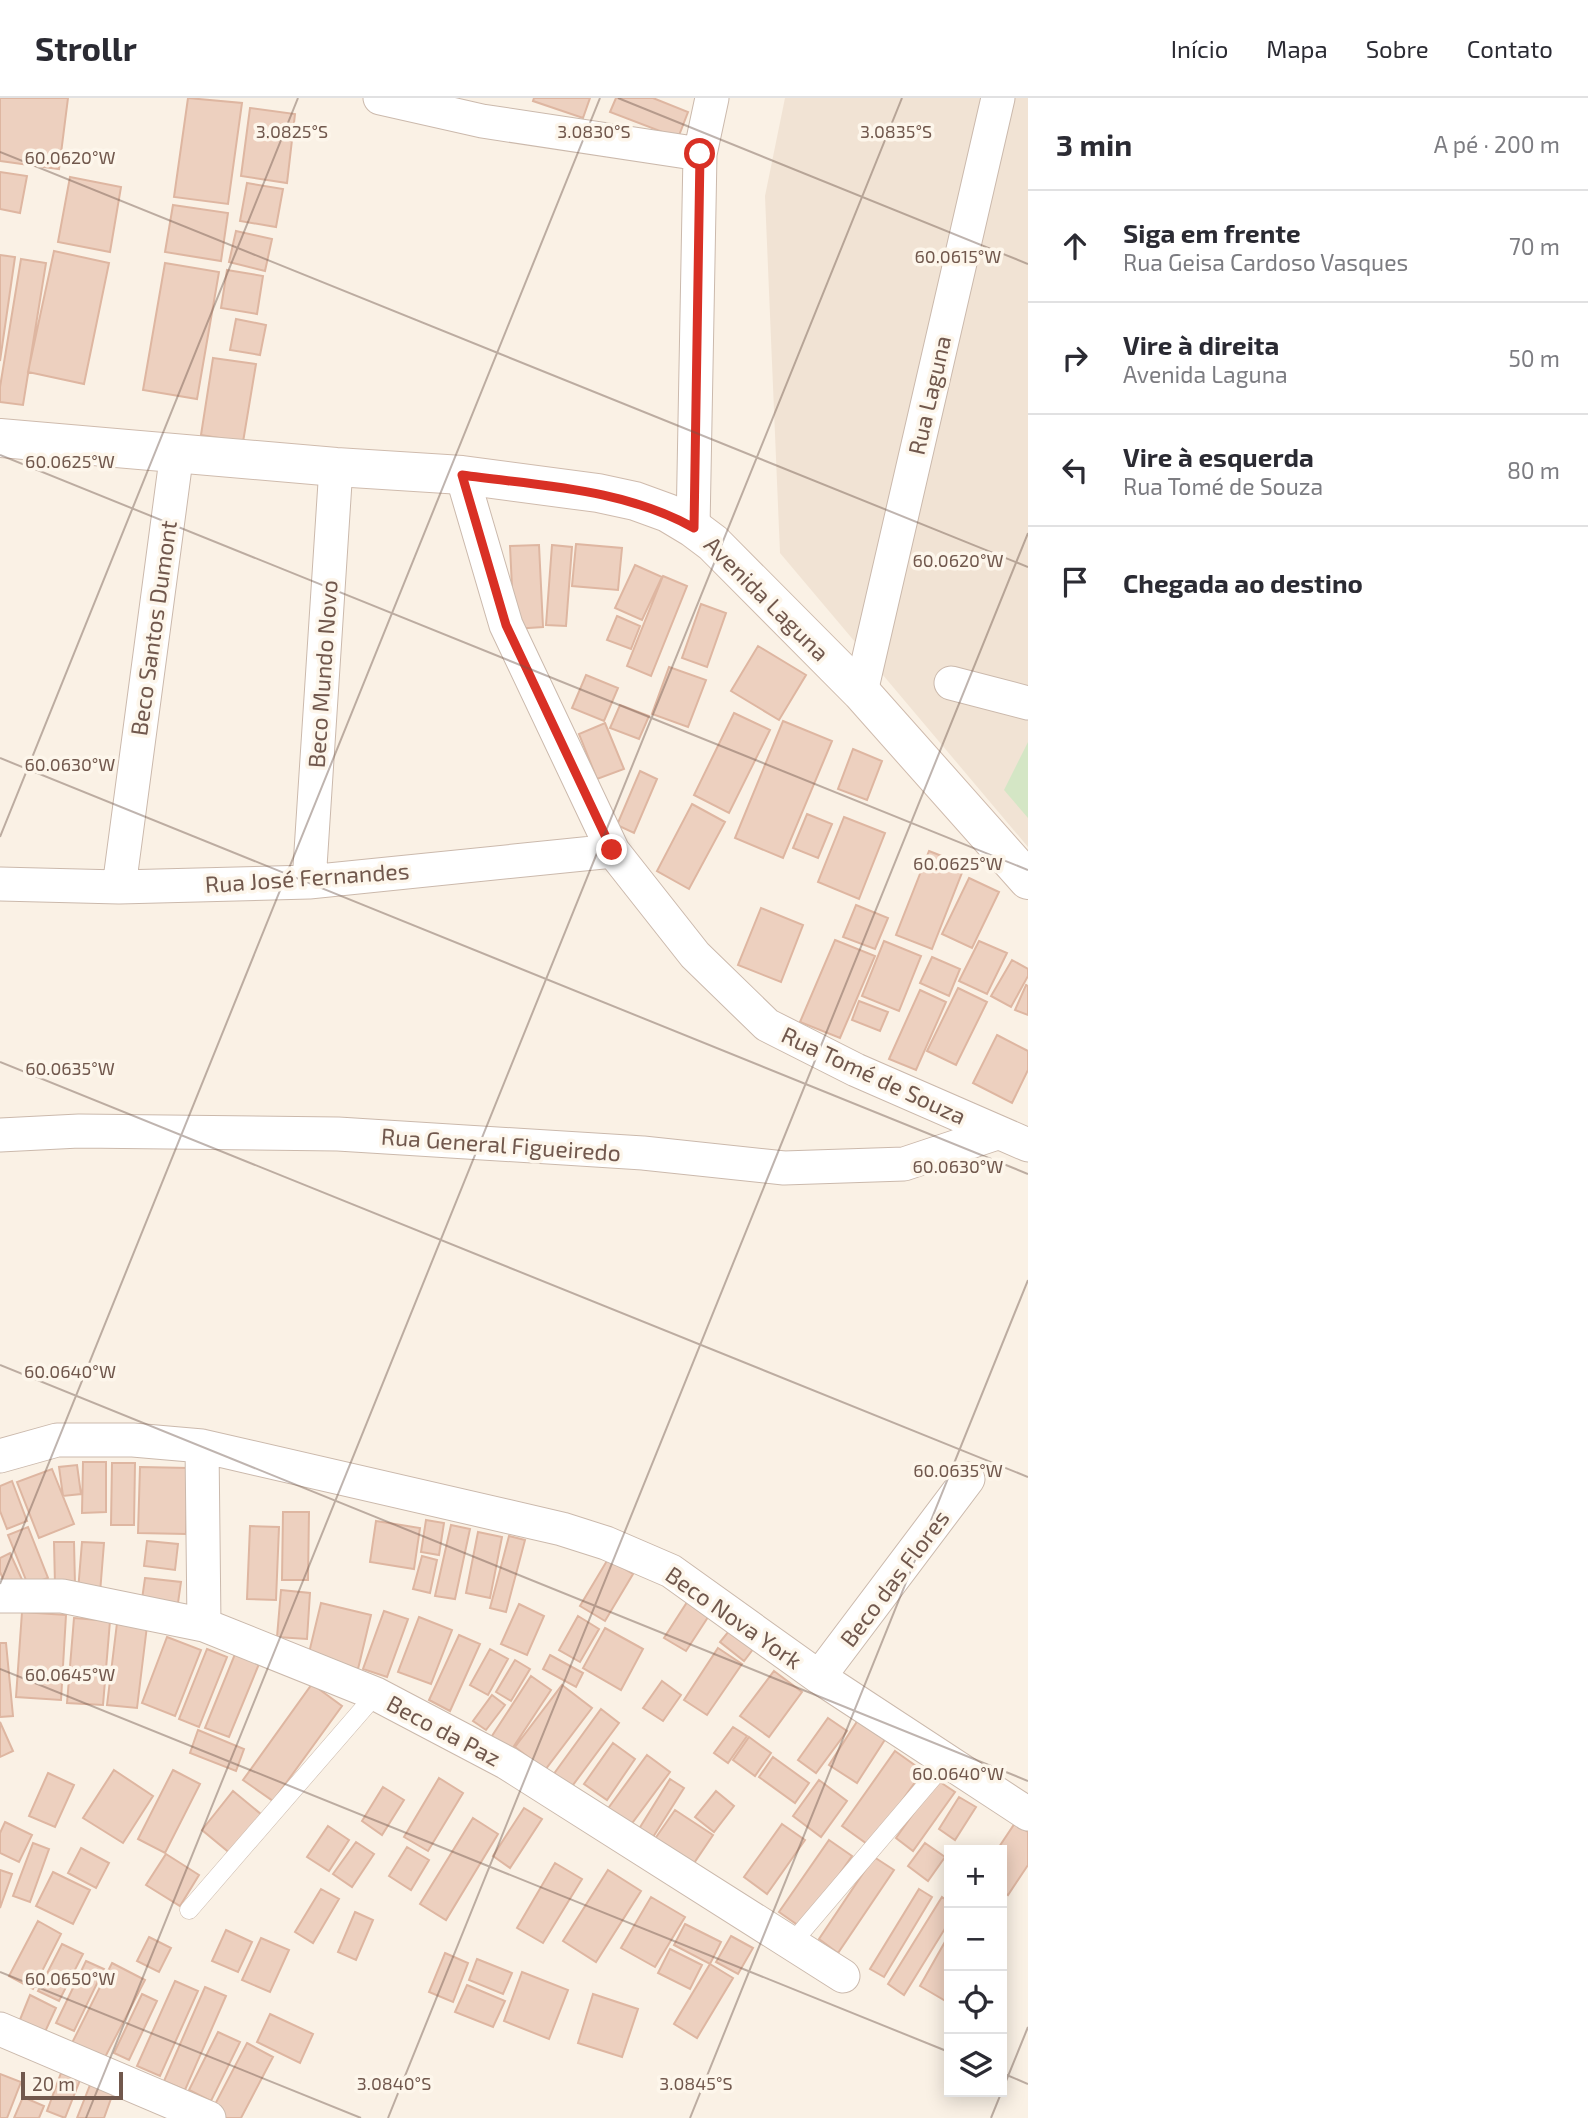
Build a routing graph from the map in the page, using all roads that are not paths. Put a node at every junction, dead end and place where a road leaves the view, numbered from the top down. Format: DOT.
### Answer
graph roads {
  1 [pos="380,98"];
  2 [pos="712,98"];
  3 [pos="998,98"];
  4 [pos="485,109"];
  5 [pos="700,154"];
  6 [pos="0,438"];
  7 [pos="177,452"];
  8 [pos="336,467"];
  9 [pos="462,475"];
  10 [pos="694,528"];
  11 [pos="951,683"];
  12 [pos="861,692"];
  13 [pos="1028,703"];
  14 [pos="612,850"];
  15 [pos="1028,880"];
  16 [pos="309,881"];
  17 [pos="0,884"];
  18 [pos="119,887"];
  19 [pos="997,1133"];
  20 [pos="0,1135"];
  21 [pos="1028,1145"];
  22 [pos="202,1446"];
  23 [pos="0,1455"];
  24 [pos="968,1479"];
  25 [pos="0,1596"];
  26 [pos="204,1625"];
  27 [pos="820,1677"];
  28 [pos="376,1694"];
  29 [pos="946,1762"];
  30 [pos="1028,1814"];
  31 [pos="188,1910"];
  32 [pos="792,1943"];
  33 [pos="843,1976"];
  34 [pos="0,2029"];
  35 [pos="209,2118"];
  1 -- 4 [label="street"];
  2 -- 5 [label="street"];
  3 -- 12 [label="street, Rua Laguna"];
  4 -- 5 [label="street"];
  5 -- 10 [label="street"];
  6 -- 7 [label="main road, Avenida Laguna"];
  7 -- 8 [label="main road, Avenida Laguna"];
  7 -- 18 [label="street, Beco Santos Dumont"];
  8 -- 9 [label="main road, Avenida Laguna"];
  8 -- 16 [label="street, Beco Mundo Novo"];
  9 -- 10 [label="main road, Avenida Laguna"];
  9 -- 14 [label="street, Rua Tomé de Souza"];
  10 -- 12 [label="main road, Avenida Laguna"];
  11 -- 13 [label="street"];
  12 -- 15 [label="main road, Avenida Laguna"];
  14 -- 16 [label="street, Rua José Fernandes"];
  14 -- 19 [label="street, Rua Tomé de Souza"];
  16 -- 18 [label="street, Rua José Fernandes"];
  17 -- 18 [label="street, Rua José Fernandes"];
  19 -- 20 [label="street, Rua General Figueiredo"];
  19 -- 21 [label="street, Rua Tomé de Souza"];
  22 -- 23 [label="street, Beco Nova York"];
  22 -- 26 [label="street"];
  22 -- 27 [label="street, Beco Nova York"];
  24 -- 27 [label="street, Beco das Flores"];
  25 -- 26 [label="street, Beco da Paz"];
  26 -- 28 [label="street, Beco da Paz"];
  27 -- 29 [label="street, Beco Nova York"];
  28 -- 31 [label="lane"];
  28 -- 32 [label="street, Beco da Paz"];
  29 -- 30 [label="street, Beco Nova York"];
  29 -- 32 [label="lane"];
  32 -- 33 [label="street, Beco da Paz"];
  34 -- 35 [label="street"];
}
